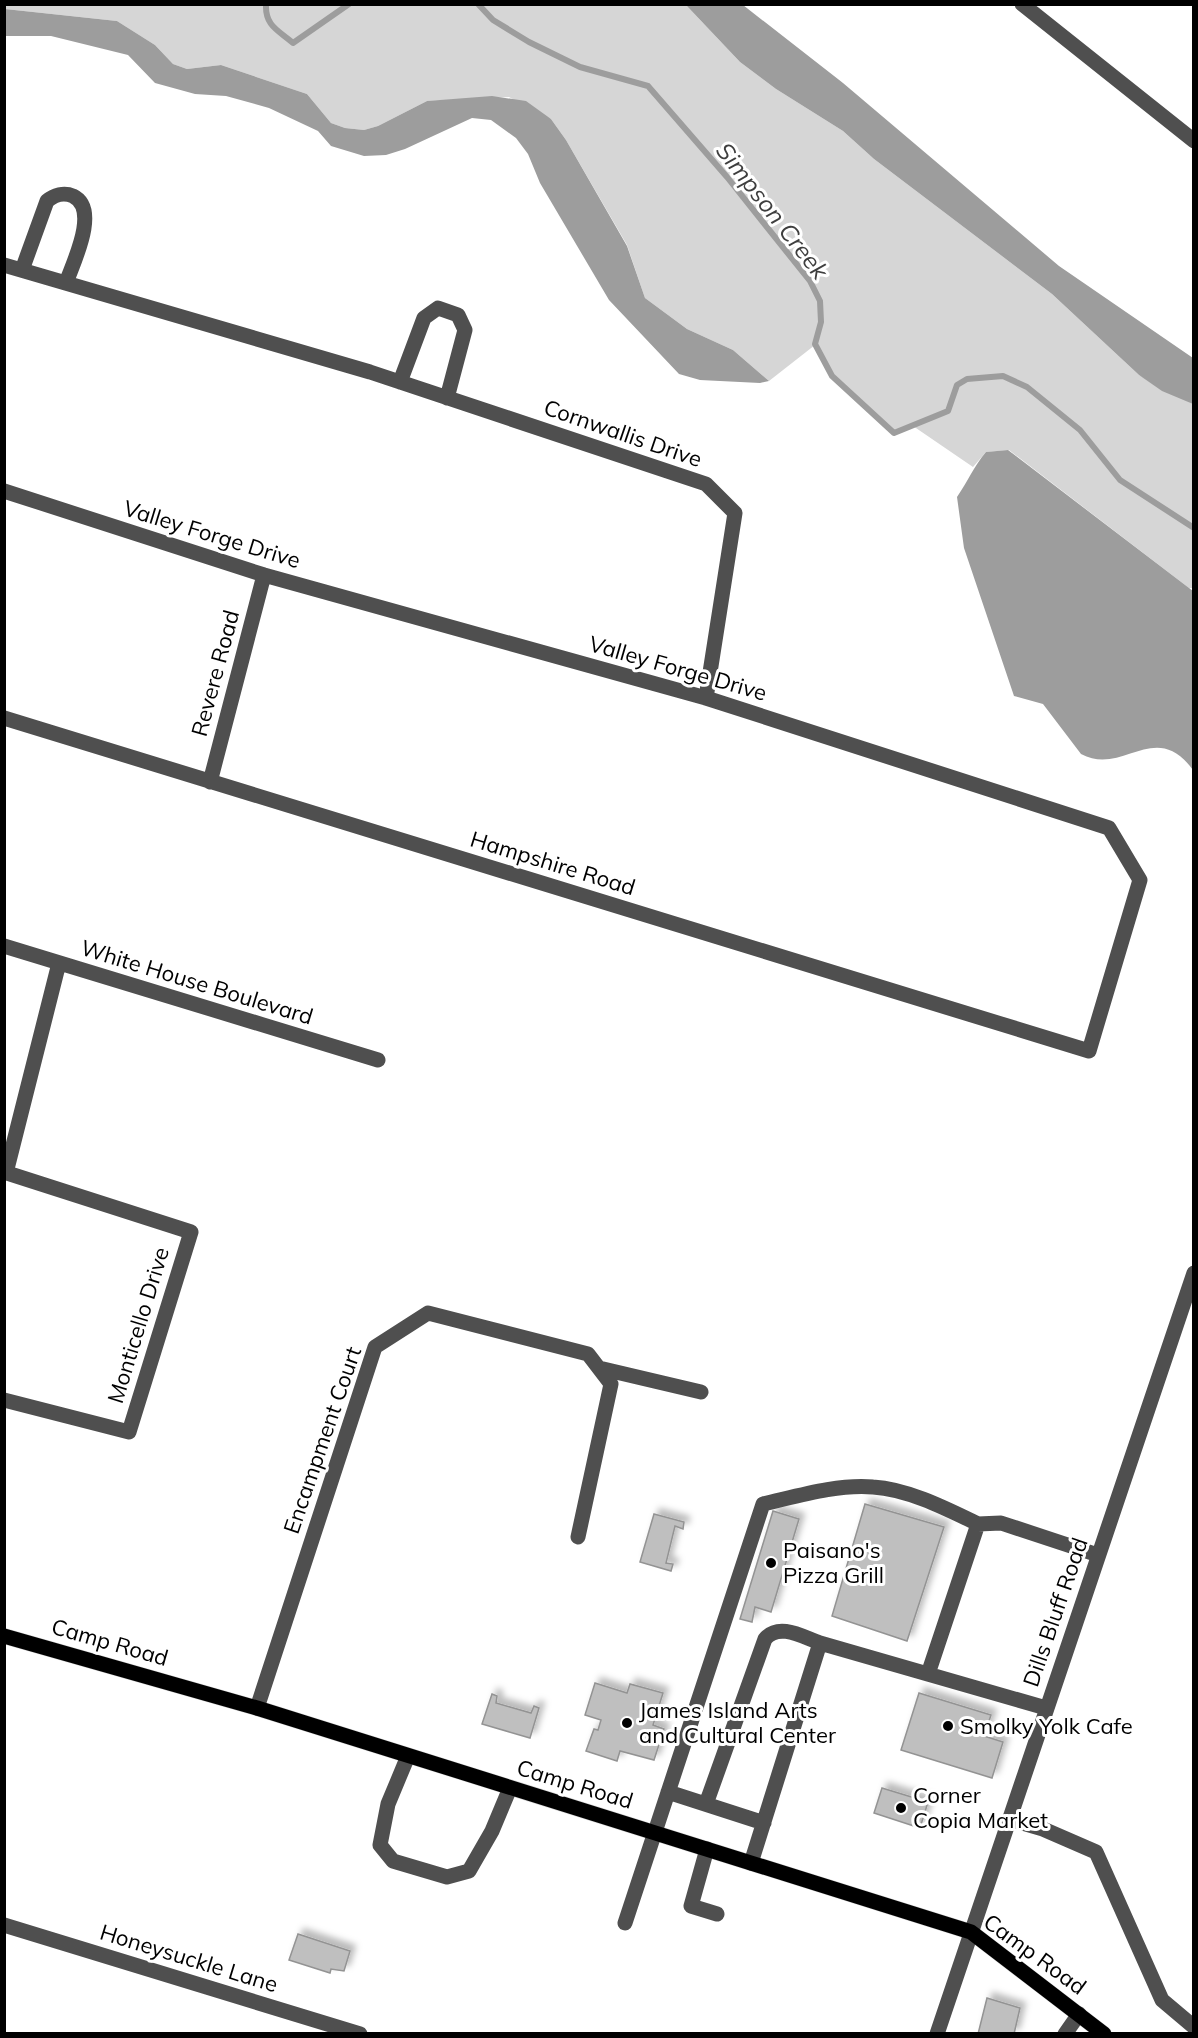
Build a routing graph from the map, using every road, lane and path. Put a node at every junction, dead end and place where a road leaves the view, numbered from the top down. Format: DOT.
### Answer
graph roads {
  1 [pos="1022,4"];
  2 [pos="1194,141"];
  3 [pos="4,265"];
  4 [pos="22,270"];
  5 [pos="66,283"];
  6 [pos="400,382"];
  7 [pos="447,398"];
  8 [pos="4,491"];
  9 [pos="264,575"];
  10 [pos="705,698"];
  11 [pos="4,718"];
  12 [pos="210,782"];
  13 [pos="4,946"];
  14 [pos="59,963"];
  15 [pos="1089,1051"];
  16 [pos="378,1060"];
  17 [pos="5,1172"];
  18 [pos="1193,1275"];
  19 [pos="599,1368"];
  20 [pos="701,1392"];
  21 [pos="4,1400"];
  22 [pos="978,1524"];
  23 [pos="578,1537"];
  24 [pos="1098,1555"];
  25 [pos="4,1636"];
  26 [pos="820,1643"];
  27 [pos="927,1674"];
  28 [pos="257,1708"];
  29 [pos="1046,1708"];
  30 [pos="408,1756"];
  31 [pos="510,1788"];
  32 [pos="668,1792"];
  33 [pos="706,1804"];
  34 [pos="1009,1820"];
  35 [pos="764,1823"];
  36 [pos="654,1833"];
  37 [pos="707,1849"];
  38 [pos="751,1863"];
  39 [pos="717,1914"];
  40 [pos="625,1923"];
  41 [pos="4,1925"];
  42 [pos="971,1932"];
  43 [pos="1079,2014"];
  44 [pos="1194,2027"];
  45 [pos="360,2034"];
  46 [pos="937,2034"];
  47 [pos="1065,2034"];
  48 [pos="1104,2034"];
  1 -- 2 [label="street"];
  3 -- 4 [label="street, Cornwallis Drive"];
  4 -- 5 [label="street, Cornwallis Drive"];
  4 -- 5 [label="street"];
  5 -- 6 [label="street, Cornwallis Drive"];
  6 -- 7 [label="street, Cornwallis Drive"];
  6 -- 7 [label="street"];
  7 -- 10 [label="street, Cornwallis Drive"];
  8 -- 9 [label="street, Valley Forge Drive"];
  9 -- 10 [label="street, Valley Forge Drive"];
  9 -- 12 [label="street, Revere Road"];
  10 -- 15 [label="street, Valley Forge Drive"];
  11 -- 12 [label="street, Hampshire Road"];
  12 -- 15 [label="street, Hampshire Road"];
  13 -- 14 [label="street, White House Boulevard"];
  14 -- 16 [label="street, White House Boulevard"];
  14 -- 17 [label="street"];
  17 -- 21 [label="street, Monticello Drive"];
  18 -- 24 [label="street, Dills Bluff Road"];
  19 -- 20 [label="street"];
  19 -- 23 [label="street"];
  19 -- 28 [label="street, Encampment Court"];
  22 -- 24 [label="street"];
  22 -- 27 [label="street"];
  22 -- 32 [label="street"];
  24 -- 29 [label="street, Dills Bluff Road"];
  25 -- 28 [label="main road, Camp Road"];
  26 -- 27 [label="street"];
  26 -- 33 [label="street"];
  26 -- 35 [label="street"];
  27 -- 29 [label="street"];
  28 -- 30 [label="main road, Camp Road"];
  29 -- 34 [label="street, Dills Bluff Road"];
  30 -- 31 [label="main road, Camp Road"];
  30 -- 31 [label="street"];
  31 -- 36 [label="main road, Camp Road"];
  32 -- 33 [label="street"];
  32 -- 36 [label="street"];
  33 -- 35 [label="street"];
  34 -- 42 [label="street, Dills Bluff Road"];
  34 -- 44 [label="street"];
  35 -- 38 [label="street"];
  36 -- 37 [label="main road, Camp Road"];
  36 -- 40 [label="street"];
  37 -- 38 [label="main road, Camp Road"];
  37 -- 39 [label="street"];
  38 -- 42 [label="main road, Camp Road"];
  41 -- 45 [label="street, Honeysuckle Lane"];
  42 -- 43 [label="main road, Camp Road"];
  42 -- 46 [label="street, Dills Bluff Road"];
  43 -- 47 [label="street"];
  43 -- 48 [label="main road, Camp Road"];
}
